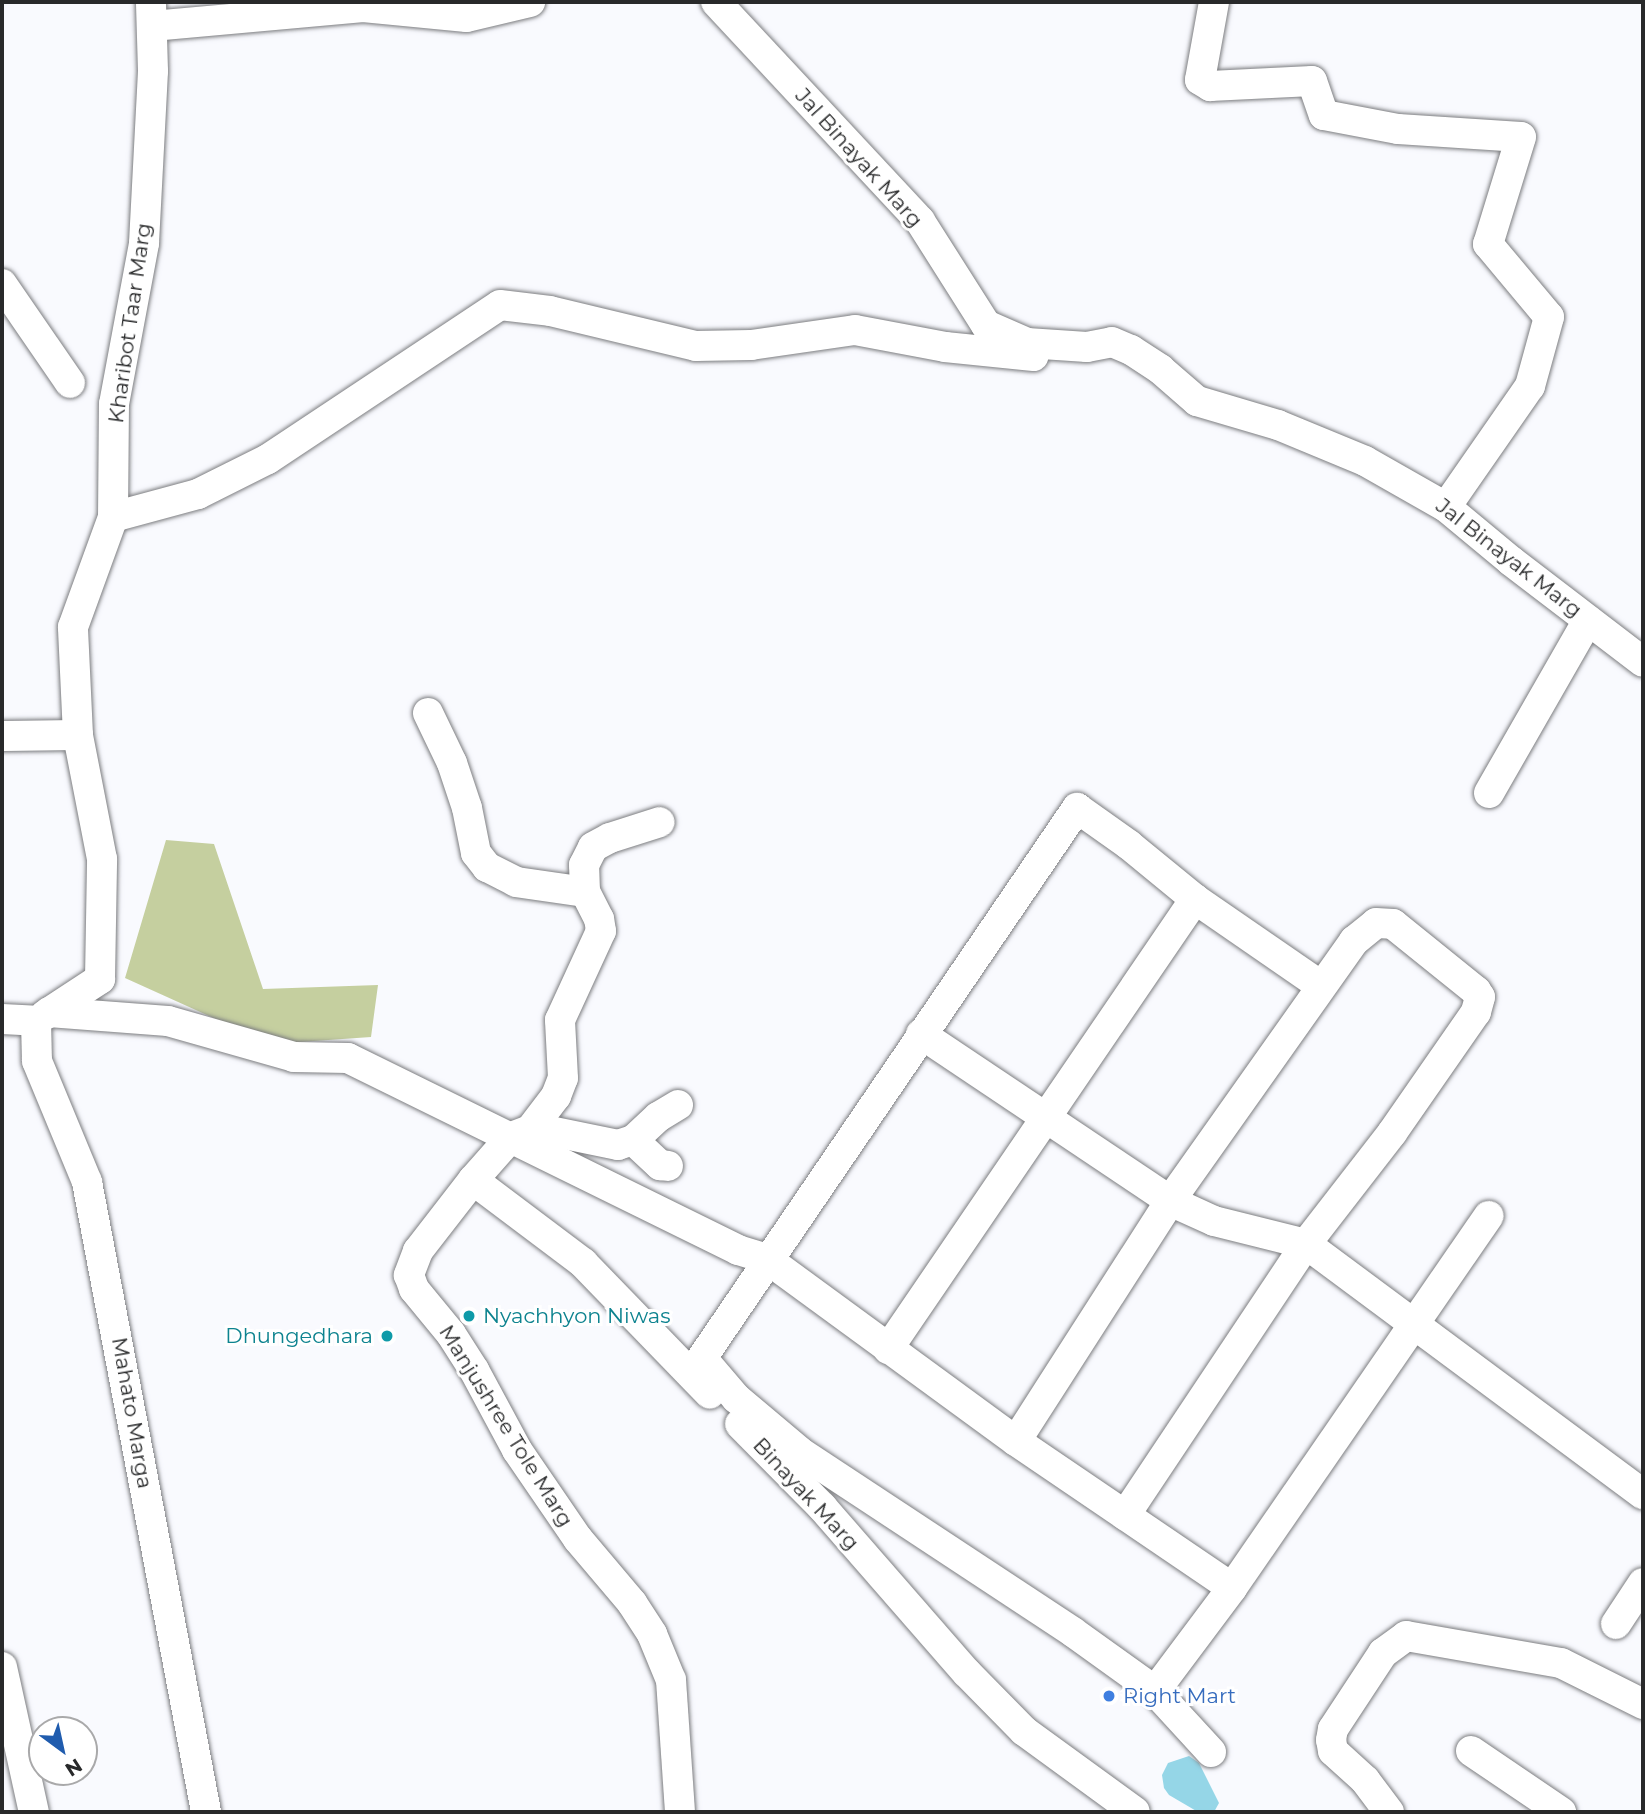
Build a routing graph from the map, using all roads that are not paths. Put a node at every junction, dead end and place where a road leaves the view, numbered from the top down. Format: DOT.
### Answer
graph roads {
  1 [pos="530,2"];
  2 [pos="716,2"];
  3 [pos="1214,2"];
  4 [pos="152,14"];
  5 [pos="2,284"];
  6 [pos="1087,347"];
  7 [pos="70,383"];
  8 [pos="1446,507"];
  9 [pos="113,517"];
  10 [pos="1588,620"];
  11 [pos="1643,662"];
  12 [pos="428,713"];
  13 [pos="78,735"];
  14 [pos="2,736"];
  15 [pos="1489,793"];
  16 [pos="660,822"];
  17 [pos="585,892"];
  18 [pos="1195,899"];
  19 [pos="1321,986"];
  20 [pos="42,1017"];
  21 [pos="2,1019"];
  22 [pos="921,1034"];
  23 [pos="678,1105"];
  24 [pos="1044,1119"];
  25 [pos="521,1133"];
  26 [pos="633,1140"];
  27 [pos="668,1166"];
  28 [pos="473,1180"];
  29 [pos="1170,1201"];
  30 [pos="1489,1216"];
  31 [pos="1306,1244"];
  32 [pos="767,1259"];
  33 [pos="1416,1323"];
  34 [pos="888,1349"];
  35 [pos="1016,1441"];
  36 [pos="1643,1494"];
  37 [pos="1125,1515"];
  38 [pos="1643,1583"];
  39 [pos="1233,1588"];
  40 [pos="1616,1624"];
  41 [pos="2,1667"];
  42 [pos="1155,1691"];
  43 [pos="1643,1704"];
  44 [pos="1471,1751"];
  45 [pos="1211,1752"];
  46 [pos="34,1812"];
  47 [pos="206,1812"];
  48 [pos="680,1812"];
  49 [pos="1135,1812"];
  50 [pos="1389,1812"];
  51 [pos="1561,1812"];
  1 -- 4 [label="street"];
  2 -- 6 [label="street, Jal Binayak Marg"];
  3 -- 8 [label="street"];
  4 -- 9 [label="street, Kharibot Taar Marg"];
  5 -- 7 [label="street"];
  6 -- 8 [label="street, Jal Binayak Marg"];
  6 -- 9 [label="street"];
  8 -- 10 [label="street, Jal Binayak Marg"];
  9 -- 13 [label="street, Kharibot Taar Marg"];
  10 -- 11 [label="street, Jal Binayak Marg"];
  10 -- 15 [label="street"];
  12 -- 17 [label="street"];
  13 -- 14 [label="street"];
  13 -- 20 [label="street, Kharibot Taar Marg"];
  16 -- 17 [label="street"];
  17 -- 25 [label="street, Manjushree Tole Marg"];
  18 -- 19 [label="street"];
  18 -- 22 [label="street"];
  18 -- 24 [label="street"];
  19 -- 29 [label="street"];
  19 -- 31 [label="street"];
  20 -- 21 [label="street"];
  20 -- 25 [label="street"];
  20 -- 47 [label="street, Mahato Marga"];
  22 -- 24 [label="street"];
  22 -- 32 [label="street"];
  23 -- 26 [label="street"];
  24 -- 29 [label="street"];
  24 -- 34 [label="street"];
  25 -- 26 [label="street"];
  25 -- 28 [label="street, Manjushree Tole Marg"];
  25 -- 32 [label="street"];
  26 -- 27 [label="street"];
  28 -- 48 [label="street, Manjushree Tole Marg"];
  28 -- 49 [label="street, Binayak Marg"];
  29 -- 31 [label="street"];
  29 -- 35 [label="street"];
  30 -- 33 [label="street"];
  31 -- 33 [label="street"];
  31 -- 37 [label="street"];
  32 -- 34 [label="street"];
  32 -- 42 [label="street"];
  33 -- 36 [label="street"];
  33 -- 39 [label="street"];
  34 -- 35 [label="street"];
  35 -- 37 [label="street"];
  37 -- 39 [label="street"];
  38 -- 40 [label="street"];
  39 -- 42 [label="street"];
  41 -- 46 [label="street"];
  42 -- 45 [label="street"];
  43 -- 50 [label="street"];
  44 -- 51 [label="street"];
}
